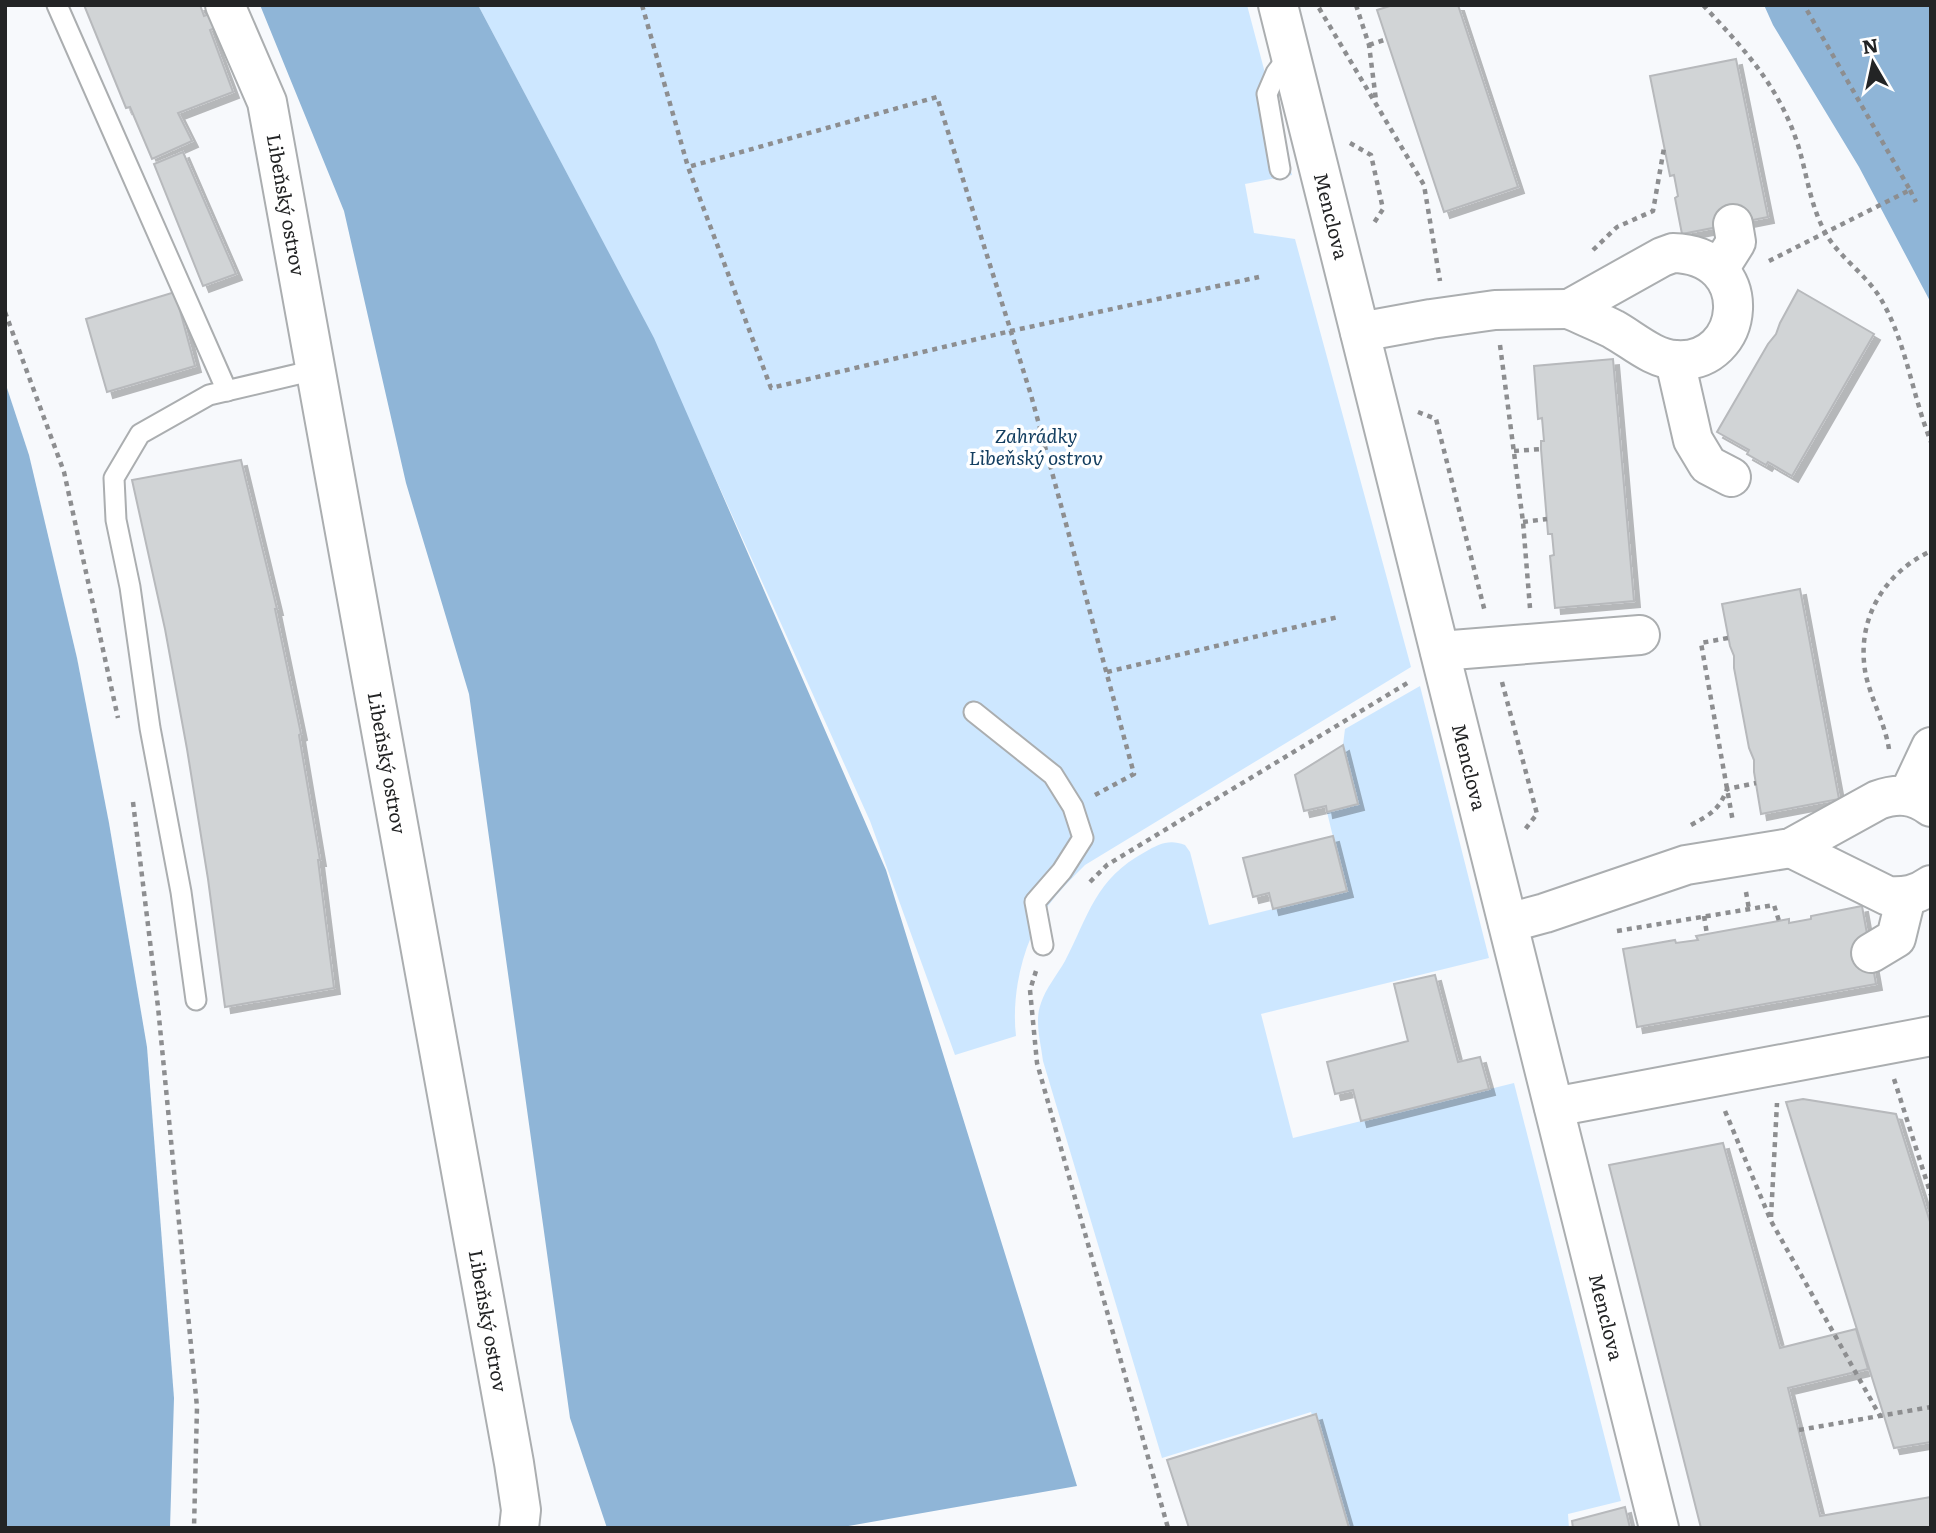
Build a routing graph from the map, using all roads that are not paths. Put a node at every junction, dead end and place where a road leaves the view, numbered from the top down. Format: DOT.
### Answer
graph roads {
  1 [pos="57,5"];
  2 [pos="225,5"];
  3 [pos="1278,5"];
  4 [pos="1290,53"];
  5 [pos="1280,169"];
  6 [pos="1733,223"];
  7 [pos="1723,275"];
  8 [pos="1569,309"];
  9 [pos="1360,332"];
  10 [pos="1675,360"];
  11 [pos="315,370"];
  12 [pos="227,391"];
  13 [pos="1731,477"];
  14 [pos="1640,635"];
  15 [pos="1441,657"];
  16 [pos="974,712"];
  17 [pos="1931,747"];
  18 [pos="1910,799"];
  19 [pos="1791,848"];
  20 [pos="1918,891"];
  21 [pos="1508,923"];
  22 [pos="1043,945"];
  23 [pos="1871,953"];
  24 [pos="196,1000"];
  25 [pos="1931,1036"];
  26 [pos="1554,1107"];
  27 [pos="519,1528"];
  28 [pos="1659,1528"];
  1 -- 12 [label="lane"];
  2 -- 11 [label="street, Libeňský ostrov"];
  3 -- 4 [label="street, Menclova"];
  4 -- 5 [label="lane"];
  4 -- 9 [label="street, Menclova"];
  6 -- 7 [label="street"];
  7 -- 8 [label="street"];
  7 -- 10 [label="street"];
  8 -- 9 [label="street"];
  8 -- 10 [label="street"];
  9 -- 15 [label="street, Menclova"];
  10 -- 13 [label="street"];
  11 -- 12 [label="lane"];
  11 -- 27 [label="street, Libeňský ostrov"];
  12 -- 24 [label="lane"];
  14 -- 15 [label="street"];
  15 -- 21 [label="street, Menclova"];
  16 -- 22 [label="lane"];
  17 -- 18 [label="street"];
  18 -- 19 [label="street"];
  19 -- 20 [label="street"];
  19 -- 21 [label="street"];
  20 -- 23 [label="street"];
  21 -- 26 [label="street, Menclova"];
  25 -- 26 [label="street"];
  26 -- 28 [label="street, Menclova"];
}
